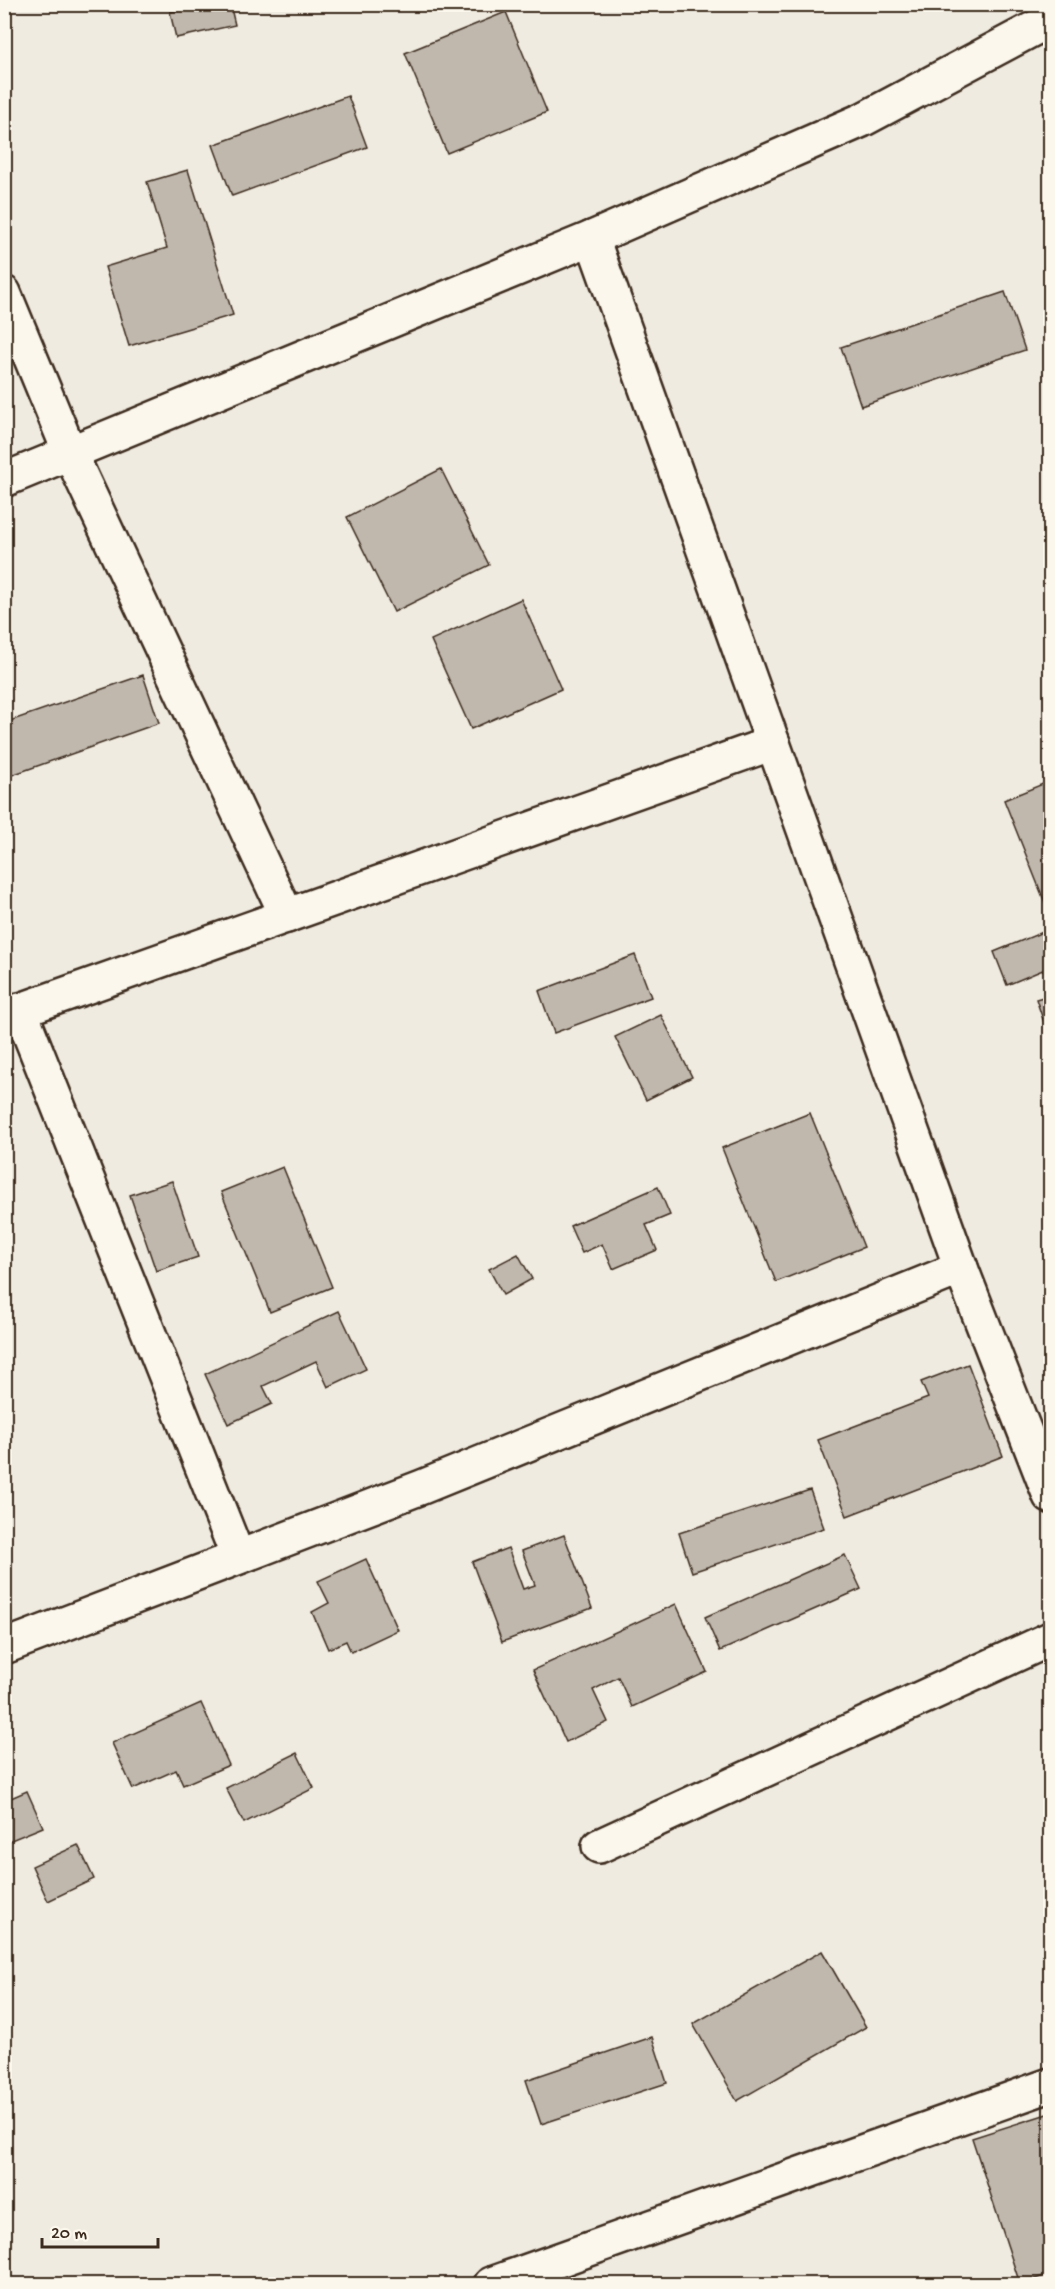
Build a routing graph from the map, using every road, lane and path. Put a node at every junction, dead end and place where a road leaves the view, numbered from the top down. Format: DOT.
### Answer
graph roads {
  1 [pos="1046,4"];
  2 [pos="1050,20"];
  3 [pos="592,238"];
  4 [pos="4,293"];
  5 [pos="70,453"];
  6 [pos="4,480"];
  7 [pos="773,744"];
  8 [pos="287,916"];
  9 [pos="12,1013"];
  10 [pos="961,1268"];
  11 [pos="1050,1496"];
  12 [pos="238,1557"];
  13 [pos="1050,1639"];
  14 [pos="4,1647"];
  15 [pos="599,1846"];
  16 [pos="1050,2085"];
  17 [pos="491,2284"];
  1 -- 2 [label="street"];
  2 -- 3 [label="street"];
  3 -- 5 [label="street"];
  3 -- 7 [label="street"];
  4 -- 5 [label="street"];
  5 -- 6 [label="street"];
  5 -- 8 [label="street"];
  7 -- 8 [label="street"];
  7 -- 10 [label="street"];
  8 -- 9 [label="street"];
  9 -- 12 [label="street"];
  10 -- 11 [label="street"];
  10 -- 12 [label="street"];
  12 -- 14 [label="street"];
  13 -- 15 [label="street"];
  16 -- 17 [label="street"];
}
